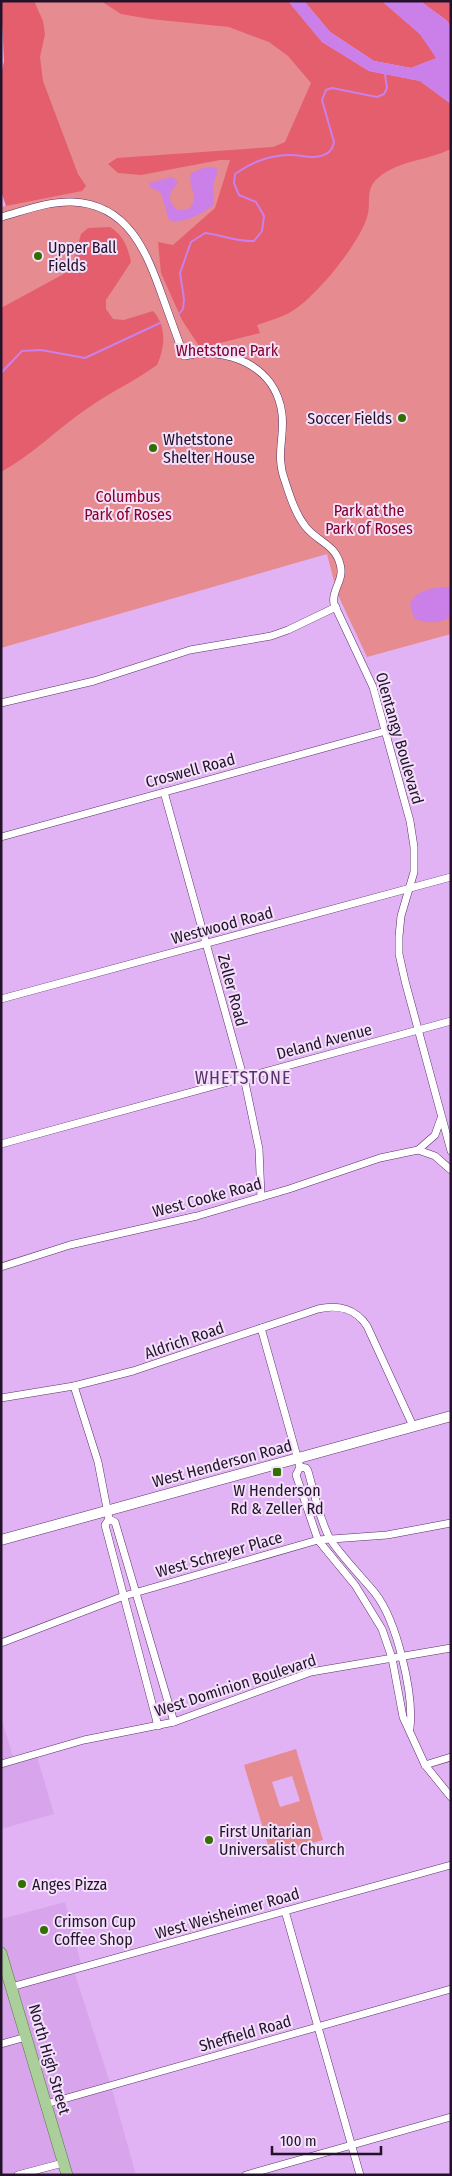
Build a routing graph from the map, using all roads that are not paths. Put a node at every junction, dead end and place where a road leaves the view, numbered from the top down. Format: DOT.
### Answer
graph roads {
  1 [pos="1,217"];
  2 [pos="336,607"];
  3 [pos="1,703"];
  4 [pos="386,731"];
  5 [pos="164,792"];
  6 [pos="1,836"];
  7 [pos="451,877"];
  8 [pos="409,888"];
  9 [pos="207,943"];
  10 [pos="1,999"];
  11 [pos="451,1021"];
  12 [pos="419,1030"];
  13 [pos="243,1078"];
  14 [pos="442,1114"];
  15 [pos="1,1144"];
  16 [pos="418,1150"];
  17 [pos="451,1151"];
  18 [pos="451,1170"];
  19 [pos="261,1197"];
  20 [pos="1,1267"];
  21 [pos="261,1328"];
  22 [pos="74,1386"];
  23 [pos="1,1398"];
  24 [pos="451,1416"];
  25 [pos="413,1426"];
  26 [pos="299,1463"];
  27 [pos="109,1515"];
  28 [pos="451,1522"];
  29 [pos="330,1538"];
  30 [pos="1,1540"];
  31 [pos="318,1540"];
  32 [pos="136,1592"];
  33 [pos="124,1596"];
  34 [pos="1,1643"];
  35 [pos="451,1648"];
  36 [pos="402,1656"];
  37 [pos="392,1658"];
  38 [pos="174,1722"];
  39 [pos="158,1726"];
  40 [pos="410,1729"];
  41 [pos="451,1757"];
  42 [pos="1,1764"];
  43 [pos="425,1765"];
  44 [pos="451,1797"];
  45 [pos="451,1865"];
  46 [pos="285,1911"];
  47 [pos="1,1953"];
  48 [pos="11,1987"];
  49 [pos="451,1989"];
  50 [pos="318,2026"];
  51 [pos="26,2037"];
  52 [pos="1,2044"];
  53 [pos="46,2104"];
  54 [pos="451,2117"];
  55 [pos="351,2145"];
  56 [pos="63,2163"];
  57 [pos="18,2175"];
  58 [pos="67,2175"];
  59 [pos="246,2175"];
  60 [pos="360,2175"];
  1 -- 2 [label="street"];
  2 -- 3 [label="street"];
  2 -- 4 [label="street, Olentangy Boulevard"];
  4 -- 5 [label="street, Croswell Road"];
  4 -- 8 [label="street, Olentangy Boulevard"];
  5 -- 6 [label="street, Croswell Road"];
  5 -- 9 [label="street, Zeller Road"];
  7 -- 8 [label="street, Westwood Road"];
  8 -- 9 [label="street, Westwood Road"];
  8 -- 12 [label="street, Olentangy Boulevard"];
  9 -- 10 [label="street, Westwood Road"];
  9 -- 13 [label="street, Zeller Road"];
  11 -- 12 [label="street, Deland Avenue"];
  12 -- 13 [label="street, Deland Avenue"];
  12 -- 14 [label="street, Olentangy Boulevard"];
  13 -- 15 [label="street, Deland Avenue"];
  13 -- 19 [label="street, Zeller Road"];
  14 -- 16 [label="street"];
  14 -- 17 [label="street, Olentangy Boulevard"];
  16 -- 18 [label="street"];
  16 -- 19 [label="street, West Cooke Road"];
  19 -- 20 [label="street, West Cooke Road"];
  21 -- 22 [label="street, Aldrich Road"];
  21 -- 25 [label="street, Aldrich Road"];
  21 -- 26 [label="street"];
  22 -- 23 [label="street, Aldrich Road"];
  22 -- 27 [label="street"];
  24 -- 25 [label="main road, West Henderson Road"];
  25 -- 26 [label="main road, West Henderson Road"];
  26 -- 27 [label="main road, West Henderson Road"];
  26 -- 29 [label="street"];
  26 -- 31 [label="street"];
  27 -- 30 [label="main road, West Henderson Road"];
  27 -- 32 [label="street"];
  27 -- 33 [label="street"];
  28 -- 29 [label="street, West Schreyer Place"];
  29 -- 31 [label="street, West Schreyer Place"];
  29 -- 36 [label="street"];
  31 -- 32 [label="street, West Schreyer Place"];
  31 -- 37 [label="street"];
  32 -- 33 [label="street, West Schreyer Place"];
  32 -- 38 [label="street"];
  33 -- 34 [label="street, West Schreyer Place"];
  33 -- 39 [label="street"];
  35 -- 36 [label="street, West Dominion Boulevard"];
  36 -- 37 [label="street, West Dominion Boulevard"];
  36 -- 40 [label="street"];
  37 -- 38 [label="street, West Dominion Boulevard"];
  37 -- 40 [label="street"];
  38 -- 39 [label="street, West Dominion Boulevard"];
  39 -- 42 [label="street, West Dominion Boulevard"];
  40 -- 43 [label="street"];
  41 -- 43 [label="street"];
  43 -- 44 [label="street"];
  45 -- 46 [label="street, West Weisheimer Road"];
  46 -- 48 [label="street, West Weisheimer Road"];
  46 -- 50 [label="street"];
  47 -- 48 [label="main road, North High Street"];
  48 -- 51 [label="main road, North High Street"];
  49 -- 50 [label="street, Sheffield Road"];
  50 -- 53 [label="street, Sheffield Road"];
  50 -- 55 [label="street"];
  51 -- 52 [label="street"];
  51 -- 53 [label="main road, North High Street"];
  53 -- 56 [label="main road, North High Street"];
  54 -- 55 [label="street"];
  55 -- 59 [label="street"];
  55 -- 60 [label="street"];
  56 -- 57 [label="street"];
  56 -- 58 [label="main road, North High Street"];
}
